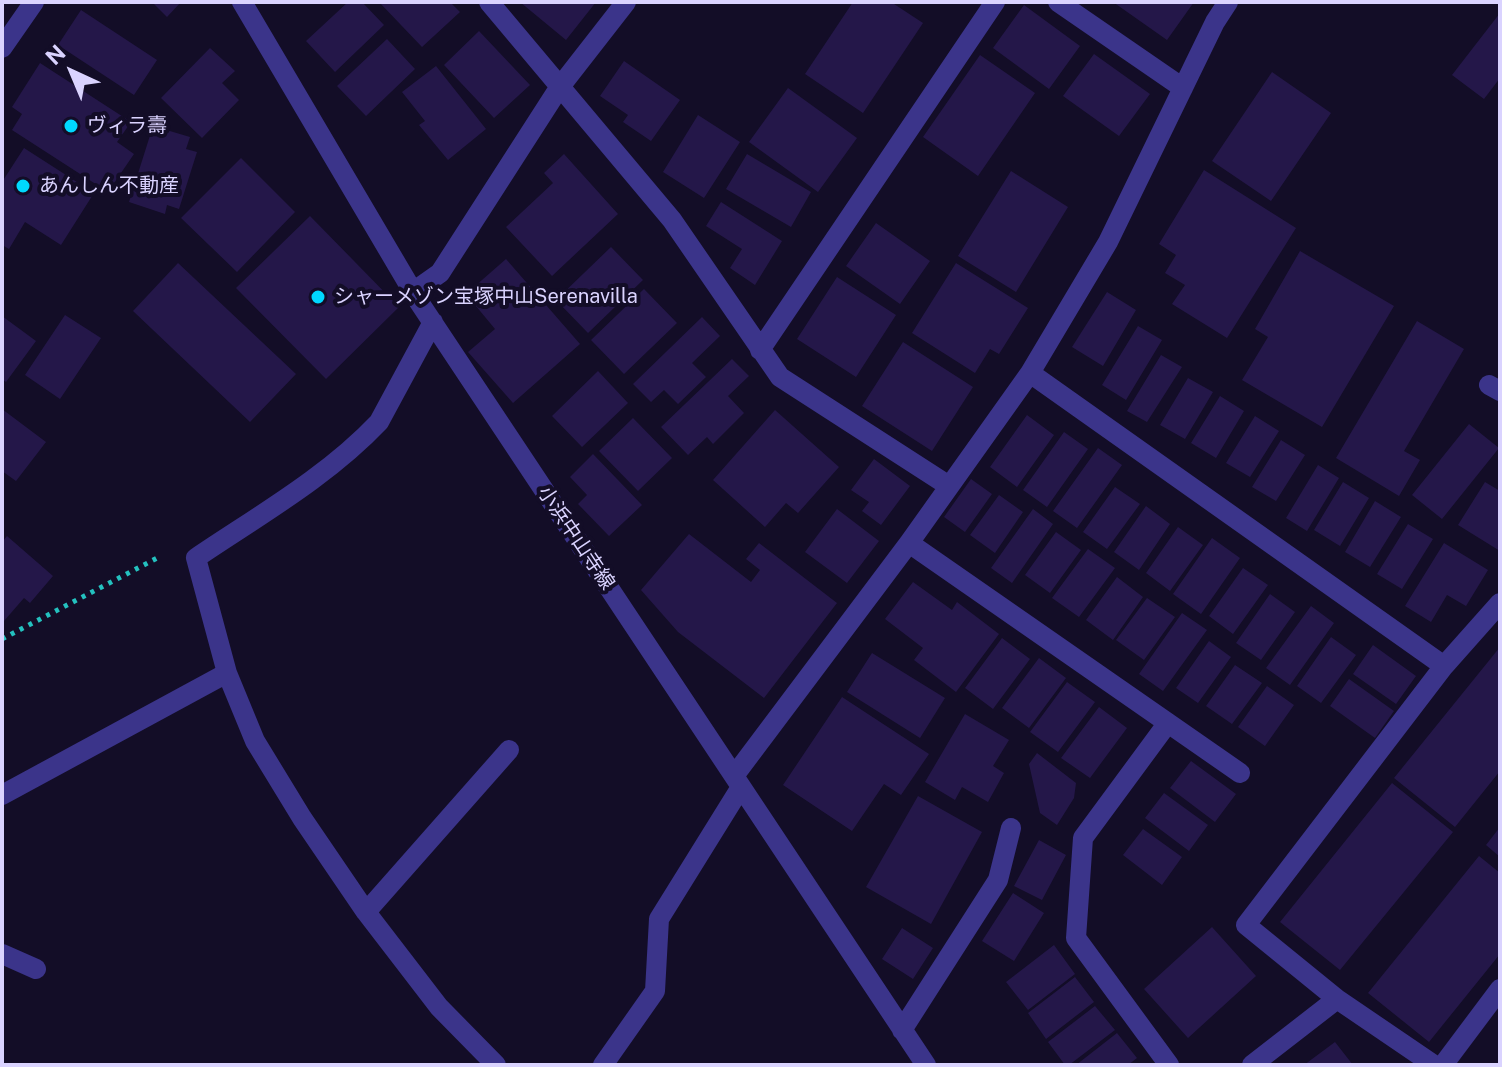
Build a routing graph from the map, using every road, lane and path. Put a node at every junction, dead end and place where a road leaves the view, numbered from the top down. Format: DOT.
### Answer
graph roads {
  1 [pos="34,2"];
  2 [pos="242,2"];
  3 [pos="489,2"];
  4 [pos="626,2"];
  5 [pos="995,2"];
  6 [pos="1058,2"];
  7 [pos="1228,2"];
  8 [pos="2,48"];
  9 [pos="559,88"];
  10 [pos="1183,88"];
  11 [pos="413,292"];
  12 [pos="433,322"];
  13 [pos="760,350"];
  14 [pos="1030,373"];
  15 [pos="949,486"];
  16 [pos="909,543"];
  17 [pos="196,558"];
  18 [pos="1500,604"];
  19 [pos="2,639"];
  20 [pos="1444,666"];
  21 [pos="227,673"];
  22 [pos="1167,724"];
  23 [pos="509,750"];
  24 [pos="1240,773"];
  25 [pos="737,782"];
  26 [pos="2,795"];
  27 [pos="1011,828"];
  28 [pos="366,912"];
  29 [pos="2,954"];
  30 [pos="36,969"];
  31 [pos="1500,989"];
  32 [pos="1337,999"];
  33 [pos="902,1030"];
  34 [pos="496,1065"];
  35 [pos="603,1065"];
  36 [pos="926,1065"];
  37 [pos="1169,1065"];
  38 [pos="1252,1065"];
  39 [pos="1434,1065"];
  40 [pos="1443,1065"];
  1 -- 8 [label="street"];
  2 -- 11 [label="street, 小浜中山寺線"];
  3 -- 9 [label="street"];
  4 -- 9 [label="street"];
  5 -- 13 [label="street"];
  6 -- 10 [label="street"];
  7 -- 10 [label="street"];
  9 -- 11 [label="street"];
  9 -- 13 [label="street"];
  10 -- 14 [label="street"];
  11 -- 12 [label="street, 小浜中山寺線"];
  12 -- 17 [label="street"];
  12 -- 25 [label="street, 小浜中山寺線"];
  13 -- 15 [label="street"];
  14 -- 15 [label="street"];
  14 -- 20 [label="street"];
  15 -- 16 [label="street"];
  16 -- 22 [label="street"];
  16 -- 25 [label="street"];
  17 -- 19 [label="path"];
  17 -- 21 [label="street"];
  18 -- 20 [label="street"];
  20 -- 32 [label="street"];
  21 -- 26 [label="street"];
  21 -- 28 [label="street"];
  22 -- 24 [label="street"];
  22 -- 37 [label="street"];
  23 -- 28 [label="street"];
  25 -- 33 [label="street, 小浜中山寺線"];
  25 -- 35 [label="street"];
  27 -- 33 [label="street"];
  28 -- 34 [label="street"];
  29 -- 30 [label="street"];
  31 -- 40 [label="street"];
  32 -- 38 [label="street"];
  32 -- 39 [label="street"];
  33 -- 36 [label="street, 小浜中山寺線"];
}
